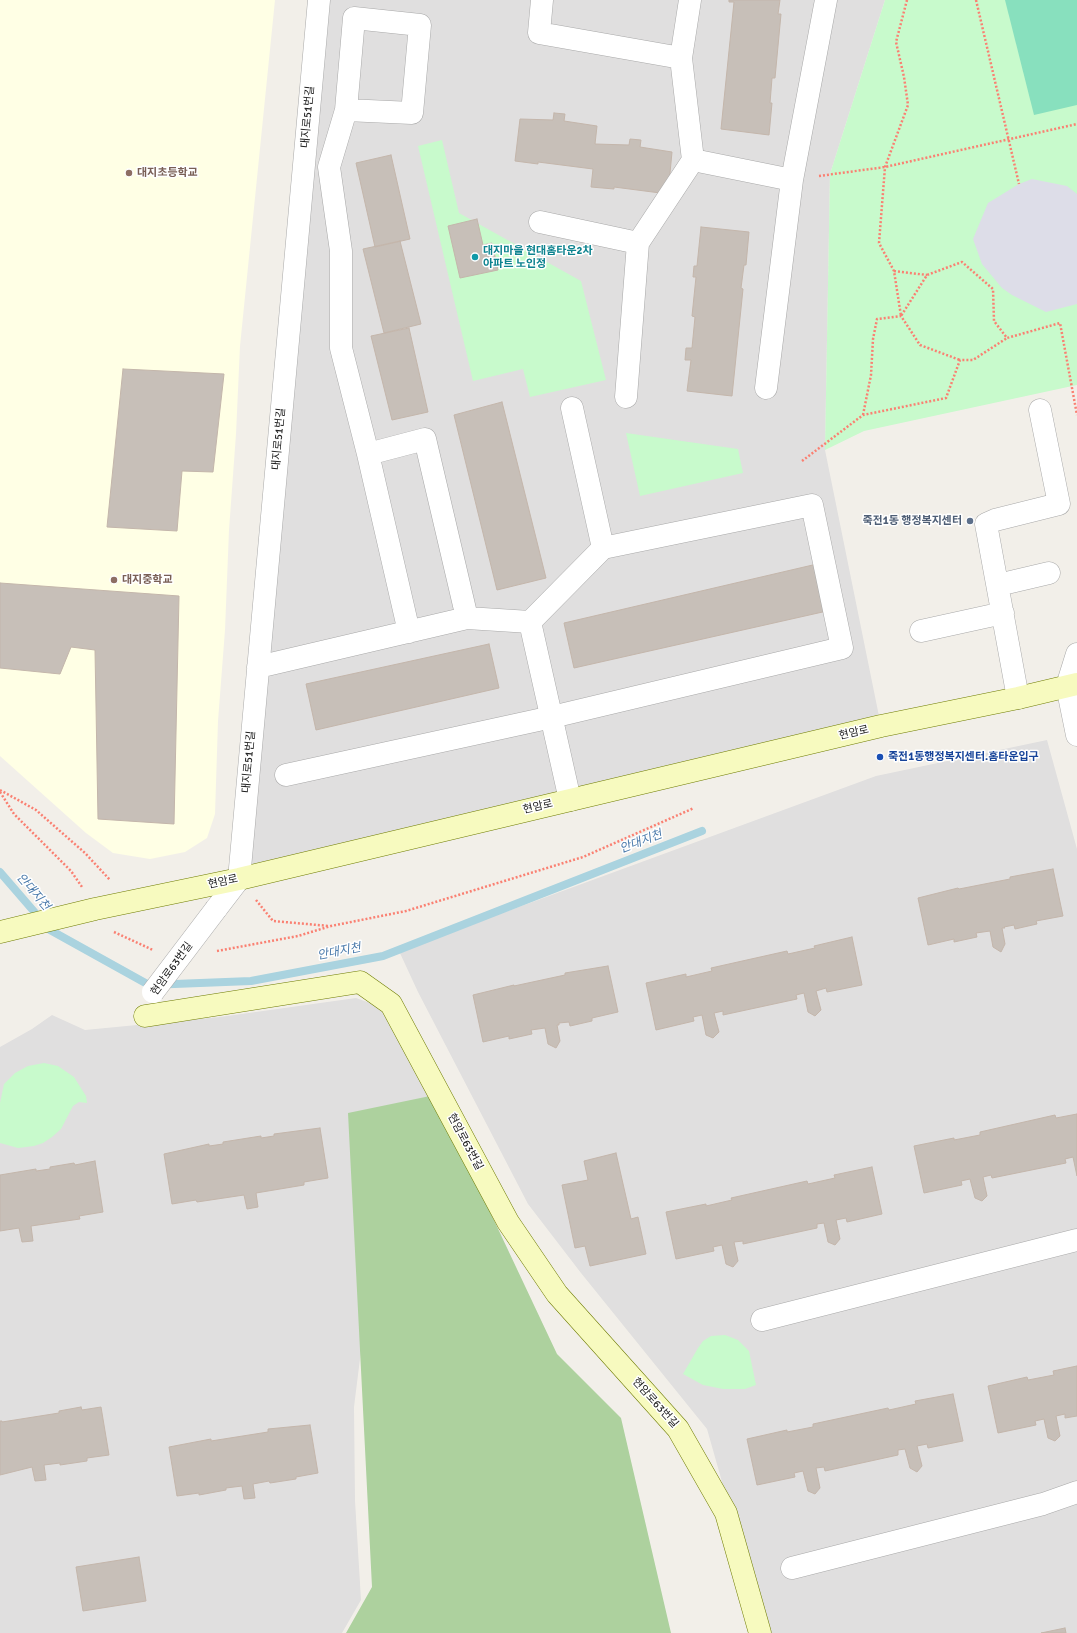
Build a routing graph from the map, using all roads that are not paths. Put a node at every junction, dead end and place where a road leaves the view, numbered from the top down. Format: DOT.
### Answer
graph roads {
  1 [pos="319,0"];
  2 [pos="542,0"];
  3 [pos="690,0"];
  4 [pos="826,0"];
  5 [pos="681,58"];
  6 [pos="346,110"];
  7 [pos="693,160"];
  8 [pos="792,180"];
  9 [pos="540,222"];
  10 [pos="638,243"];
  11 [pos="766,388"];
  12 [pos="626,396"];
  13 [pos="572,408"];
  14 [pos="1040,410"];
  15 [pos="368,454"];
  16 [pos="603,548"];
  17 [pos="1049,572"];
  18 [pos="998,585"];
  19 [pos="1003,613"];
  20 [pos="467,618"];
  21 [pos="530,622"];
  22 [pos="921,631"];
  23 [pos="409,632"];
  24 [pos="1077,654"];
  25 [pos="258,668"];
  26 [pos="1072,685"];
  27 [pos="1018,698"];
  28 [pos="552,717"];
  29 [pos="1077,735"];
  30 [pos="286,775"];
  31 [pos="570,800"];
  32 [pos="239,879"];
  33 [pos="6,931"];
  34 [pos="1077,1240"];
  35 [pos="762,1320"];
  36 [pos="1077,1492"];
  37 [pos="792,1568"];
  38 [pos="760,1633"];
  1 -- 25 [label="street, 대지로51번길"];
  2 -- 5 [label="street"];
  3 -- 5 [label="street"];
  4 -- 8 [label="street"];
  5 -- 7 [label="street"];
  6 -- 6 [label="street"];
  6 -- 15 [label="street"];
  7 -- 8 [label="street"];
  7 -- 10 [label="street"];
  8 -- 11 [label="street"];
  9 -- 10 [label="street"];
  10 -- 12 [label="street"];
  13 -- 16 [label="street"];
  14 -- 18 [label="street"];
  15 -- 20 [label="street"];
  15 -- 23 [label="street"];
  16 -- 21 [label="street"];
  16 -- 28 [label="street"];
  17 -- 18 [label="street"];
  18 -- 19 [label="street"];
  19 -- 22 [label="street"];
  19 -- 27 [label="street"];
  20 -- 21 [label="street"];
  20 -- 23 [label="street"];
  21 -- 28 [label="street"];
  23 -- 25 [label="street"];
  24 -- 26 [label="street"];
  25 -- 32 [label="street, 대지로51번길"];
  26 -- 27 [label="street, 현암로"];
  26 -- 29 [label="street"];
  27 -- 31 [label="street, 현암로"];
  28 -- 30 [label="street"];
  28 -- 31 [label="street"];
  31 -- 32 [label="street, 현암로"];
  32 -- 33 [label="street, 현암로"];
  32 -- 38 [label="street, 현암로63번길, bridge"];
  34 -- 35 [label="street"];
  36 -- 37 [label="street"];
}
